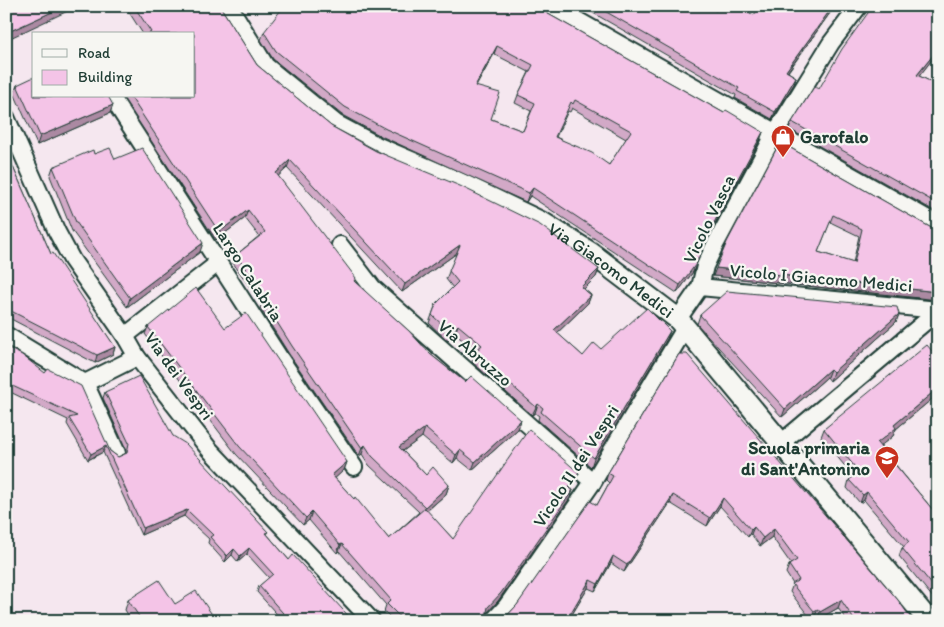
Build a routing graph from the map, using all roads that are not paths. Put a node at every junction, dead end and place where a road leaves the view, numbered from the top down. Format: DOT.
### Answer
graph roads {
  1 [pos="227,6"];
  2 [pos="548,6"];
  3 [pos="859,6"];
  4 [pos="112,98"];
  5 [pos="6,117"];
  6 [pos="774,135"];
  7 [pos="938,227"];
  8 [pos="340,245"];
  9 [pos="218,263"];
  10 [pos="700,287"];
  11 [pos="938,310"];
  12 [pos="681,324"];
  13 [pos="6,335"];
  14 [pos="125,336"];
  15 [pos="137,357"];
  16 [pos="85,383"];
  17 [pos="782,443"];
  18 [pos="117,453"];
  19 [pos="354,467"];
  20 [pos="593,482"];
  21 [pos="372,621"];
  22 [pos="493,621"];
  23 [pos="930,621"];
  1 -- 12 [label="street, Via Giacomo Medici"];
  2 -- 6 [label="street"];
  3 -- 6 [label="street, Vicolo Vasca"];
  4 -- 9 [label="street, Largo Calabria"];
  5 -- 14 [label="street, Via dei Vespri"];
  6 -- 7 [label="street"];
  6 -- 10 [label="street, Vicolo Vasca"];
  8 -- 20 [label="street, Via Abruzzo"];
  9 -- 14 [label="street"];
  9 -- 19 [label="street, Largo Calabria"];
  10 -- 11 [label="street, Vicolo I Giacomo Medici"];
  10 -- 12 [label="street, Vicolo Vasca"];
  11 -- 17 [label="street"];
  12 -- 17 [label="street, Via Giacomo Medici"];
  12 -- 20 [label="street, Vicolo II dei Vespri"];
  13 -- 16 [label="street"];
  14 -- 15 [label="street, Via dei Vespri"];
  15 -- 16 [label="street"];
  15 -- 21 [label="street, Via dei Vespri"];
  16 -- 18 [label="street"];
  17 -- 23 [label="street, Via Giacomo Medici"];
  20 -- 22 [label="street, Vicolo II dei Vespri"];
}
